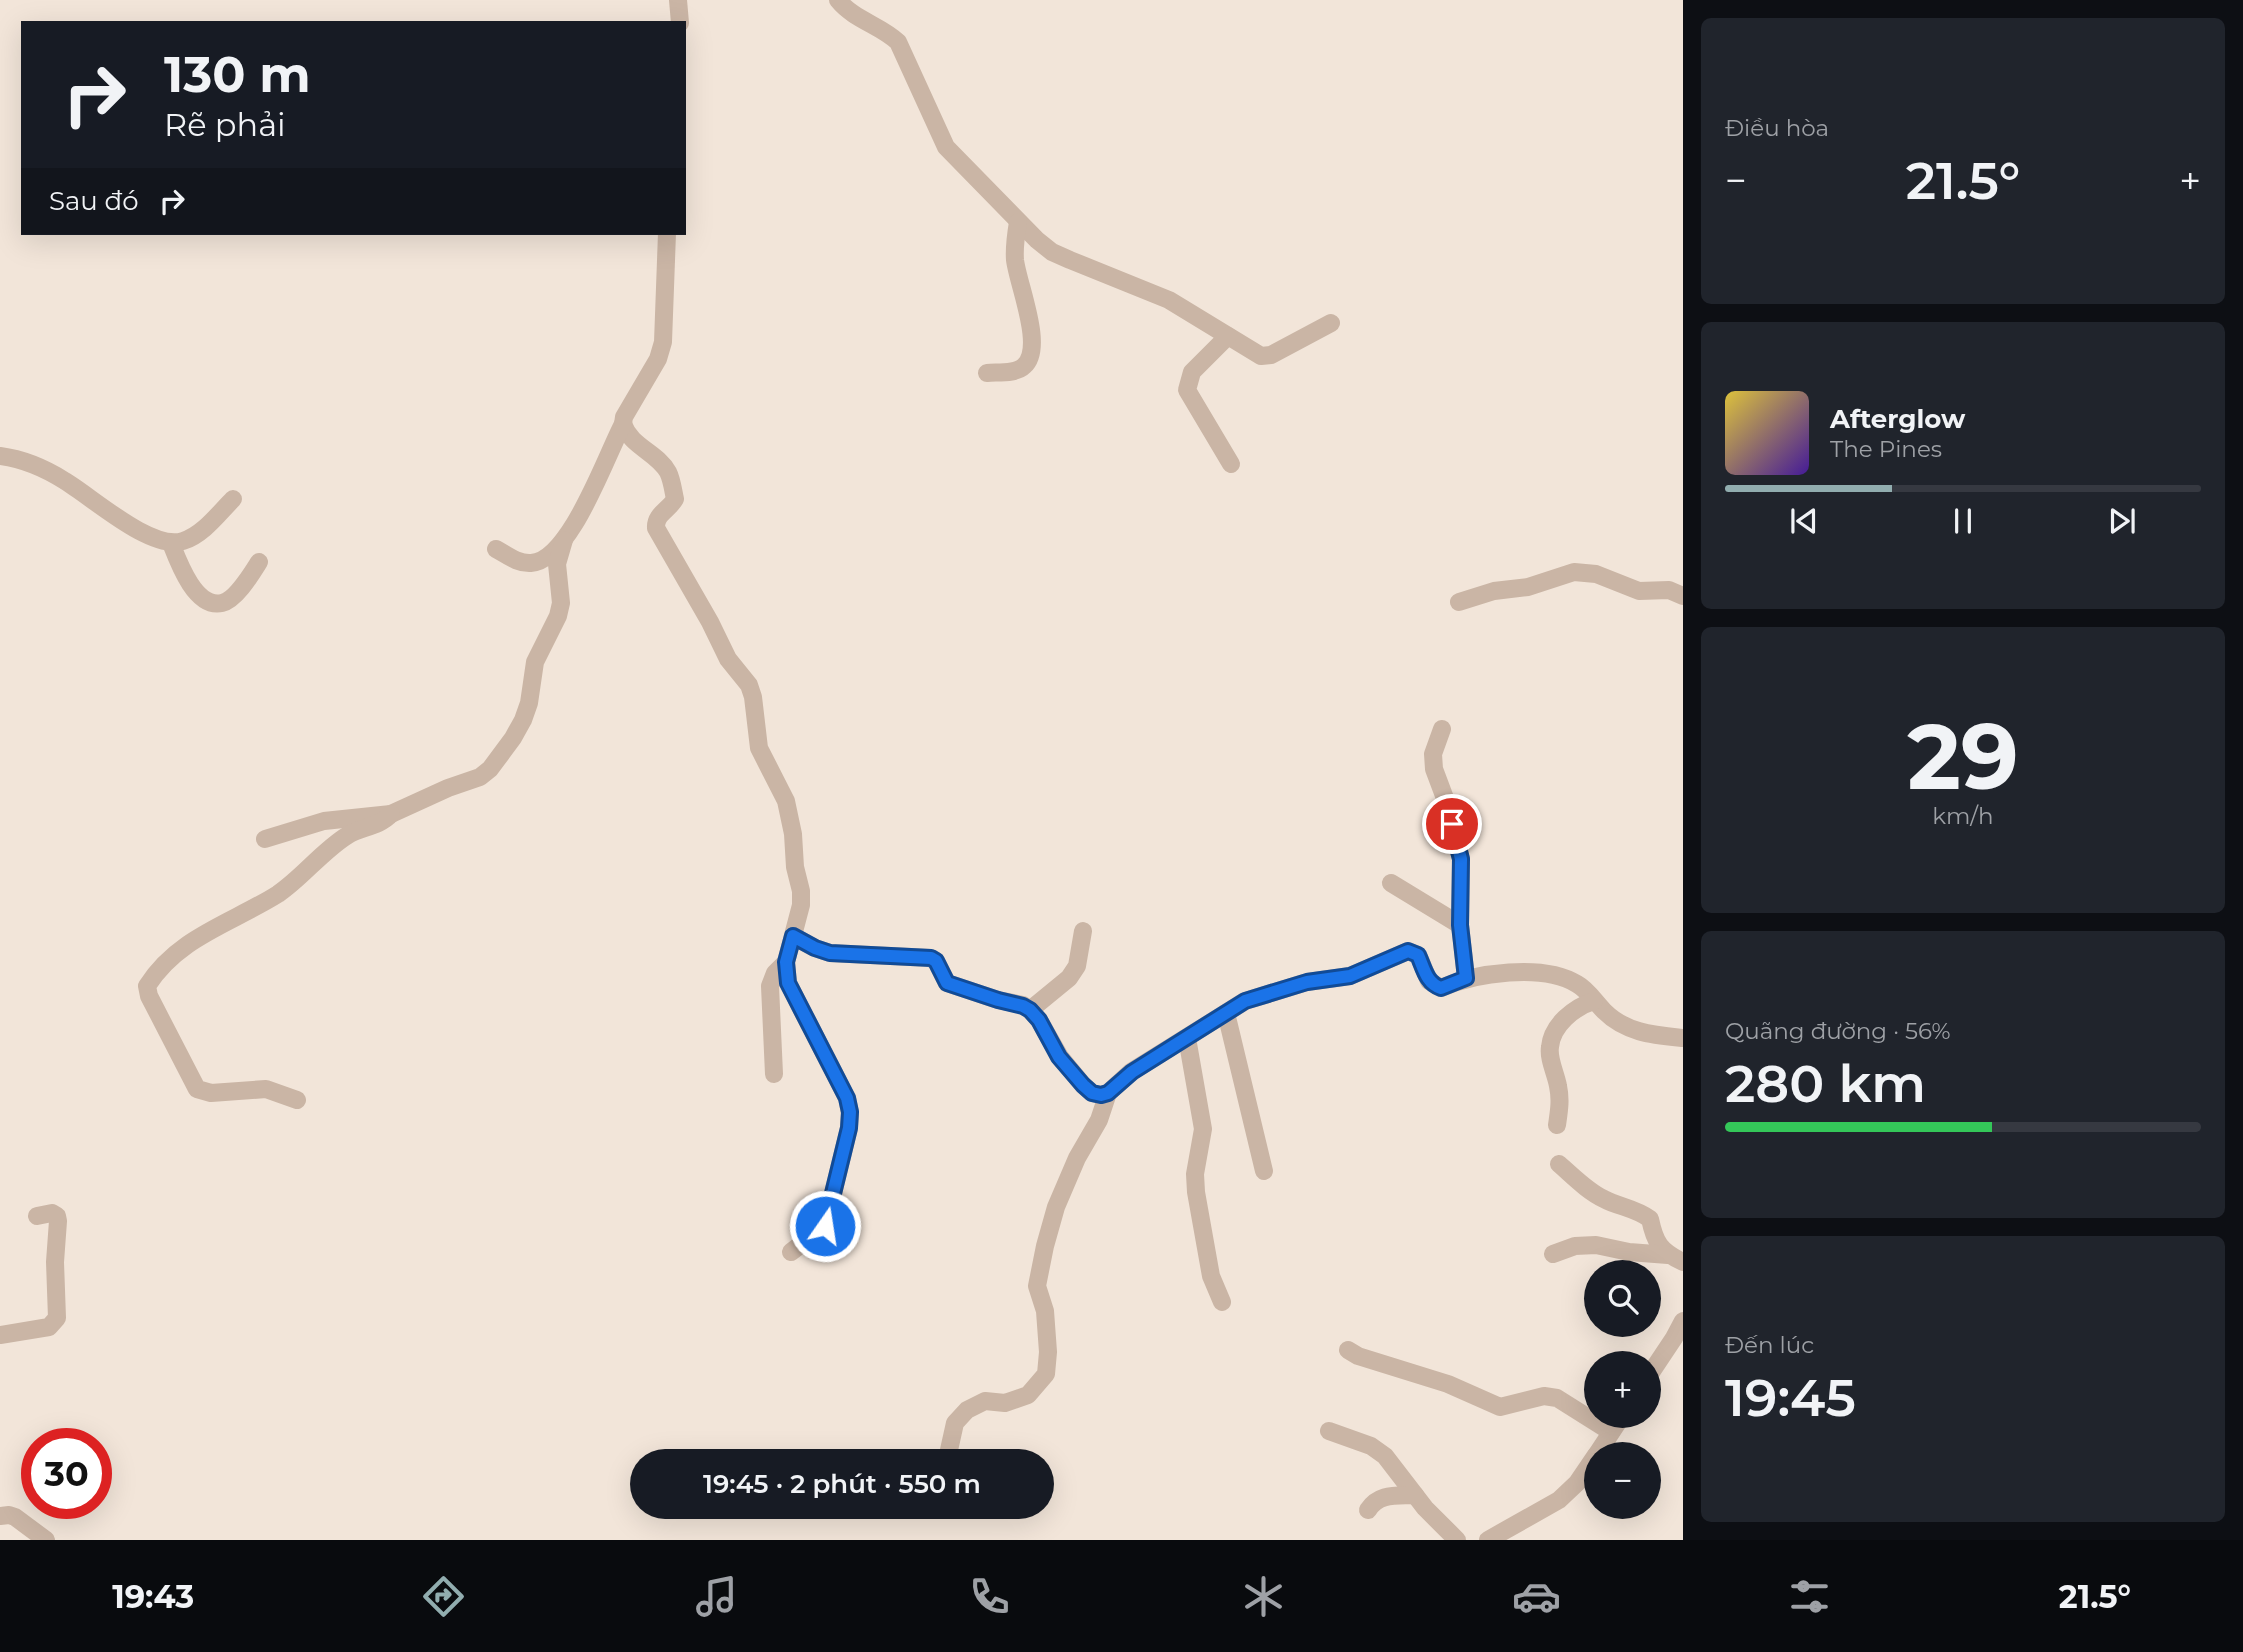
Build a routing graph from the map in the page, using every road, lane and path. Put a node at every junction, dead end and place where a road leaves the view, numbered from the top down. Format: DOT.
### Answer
graph roads {
  1 [pos="678,0"];
  2 [pos="838,0"];
  3 [pos="680,21"];
  4 [pos="1018,222"];
  5 [pos="667,235"];
  6 [pos="1331,323"];
  7 [pos="1228,335"];
  8 [pos="987,373"];
  9 [pos="623,424"];
  10 [pos="0,456"];
  11 [pos="1231,464"];
  12 [pos="233,499"];
  13 [pos="564,540"];
  14 [pos="171,542"];
  15 [pos="496,550"];
  16 [pos="260,562"];
  17 [pos="1683,596"];
  18 [pos="1459,602"];
  19 [pos="1442,729"];
  20 [pos="391,814"];
  21 [pos="265,839"];
  22 [pos="1391,883"];
  23 [pos="1460,925"];
  24 [pos="1083,931"];
  25 [pos="793,936"];
  26 [pos="786,962"];
  27 [pos="1466,978"];
  28 [pos="1594,1001"];
  29 [pos="1030,1010"];
  30 [pos="1226,1013"];
  31 [pos="1187,1038"];
  32 [pos="1683,1038"];
  33 [pos="774,1074"];
  34 [pos="1108,1093"];
  35 [pos="297,1100"];
  36 [pos="1557,1125"];
  37 [pos="1559,1164"];
  38 [pos="1264,1171"];
  39 [pos="37,1216"];
  40 [pos="791,1252"];
  41 [pos="1553,1254"];
  42 [pos="1676,1258"];
  43 [pos="1222,1302"];
  44 [pos="1683,1321"];
  45 [pos="0,1335"];
  46 [pos="1348,1350"];
  47 [pos="1661,1358"];
  48 [pos="1614,1428"];
  49 [pos="1329,1431"];
  50 [pos="1611,1432"];
  51 [pos="1604,1442"];
  52 [pos="949,1449"];
  53 [pos="1584,1473"];
  54 [pos="1415,1495"];
  55 [pos="1368,1510"];
  56 [pos="0,1516"];
  57 [pos="46,1540"];
  58 [pos="1457,1540"];
  59 [pos="1488,1540"];
  1 -- 3 [label="street"];
  2 -- 4 [label="street"];
  4 -- 7 [label="street"];
  4 -- 8 [label="street"];
  5 -- 9 [label="street"];
  6 -- 7 [label="street"];
  7 -- 11 [label="street"];
  9 -- 13 [label="street"];
  9 -- 25 [label="street"];
  10 -- 14 [label="street"];
  12 -- 14 [label="street"];
  13 -- 15 [label="street"];
  13 -- 20 [label="street"];
  14 -- 16 [label="street"];
  17 -- 18 [label="street"];
  19 -- 23 [label="street"];
  20 -- 21 [label="street"];
  20 -- 35 [label="street"];
  22 -- 23 [label="street"];
  23 -- 27 [label="street"];
  24 -- 29 [label="street"];
  25 -- 26 [label="street"];
  25 -- 29 [label="street"];
  26 -- 33 [label="street"];
  26 -- 40 [label="street"];
  27 -- 28 [label="street"];
  27 -- 30 [label="street"];
  28 -- 32 [label="street"];
  28 -- 36 [label="street"];
  29 -- 34 [label="street"];
  30 -- 31 [label="street"];
  30 -- 38 [label="street"];
  31 -- 34 [label="street"];
  31 -- 43 [label="street"];
  34 -- 52 [label="street"];
  37 -- 42 [label="street"];
  39 -- 45 [label="street"];
  41 -- 42 [label="street"];
  44 -- 47 [label="street"];
  46 -- 50 [label="street"];
  48 -- 50 [label="street"];
  49 -- 54 [label="street"];
  50 -- 51 [label="street"];
  53 -- 59 [label="street"];
  54 -- 55 [label="street"];
  54 -- 58 [label="street"];
  56 -- 57 [label="street"];
}
